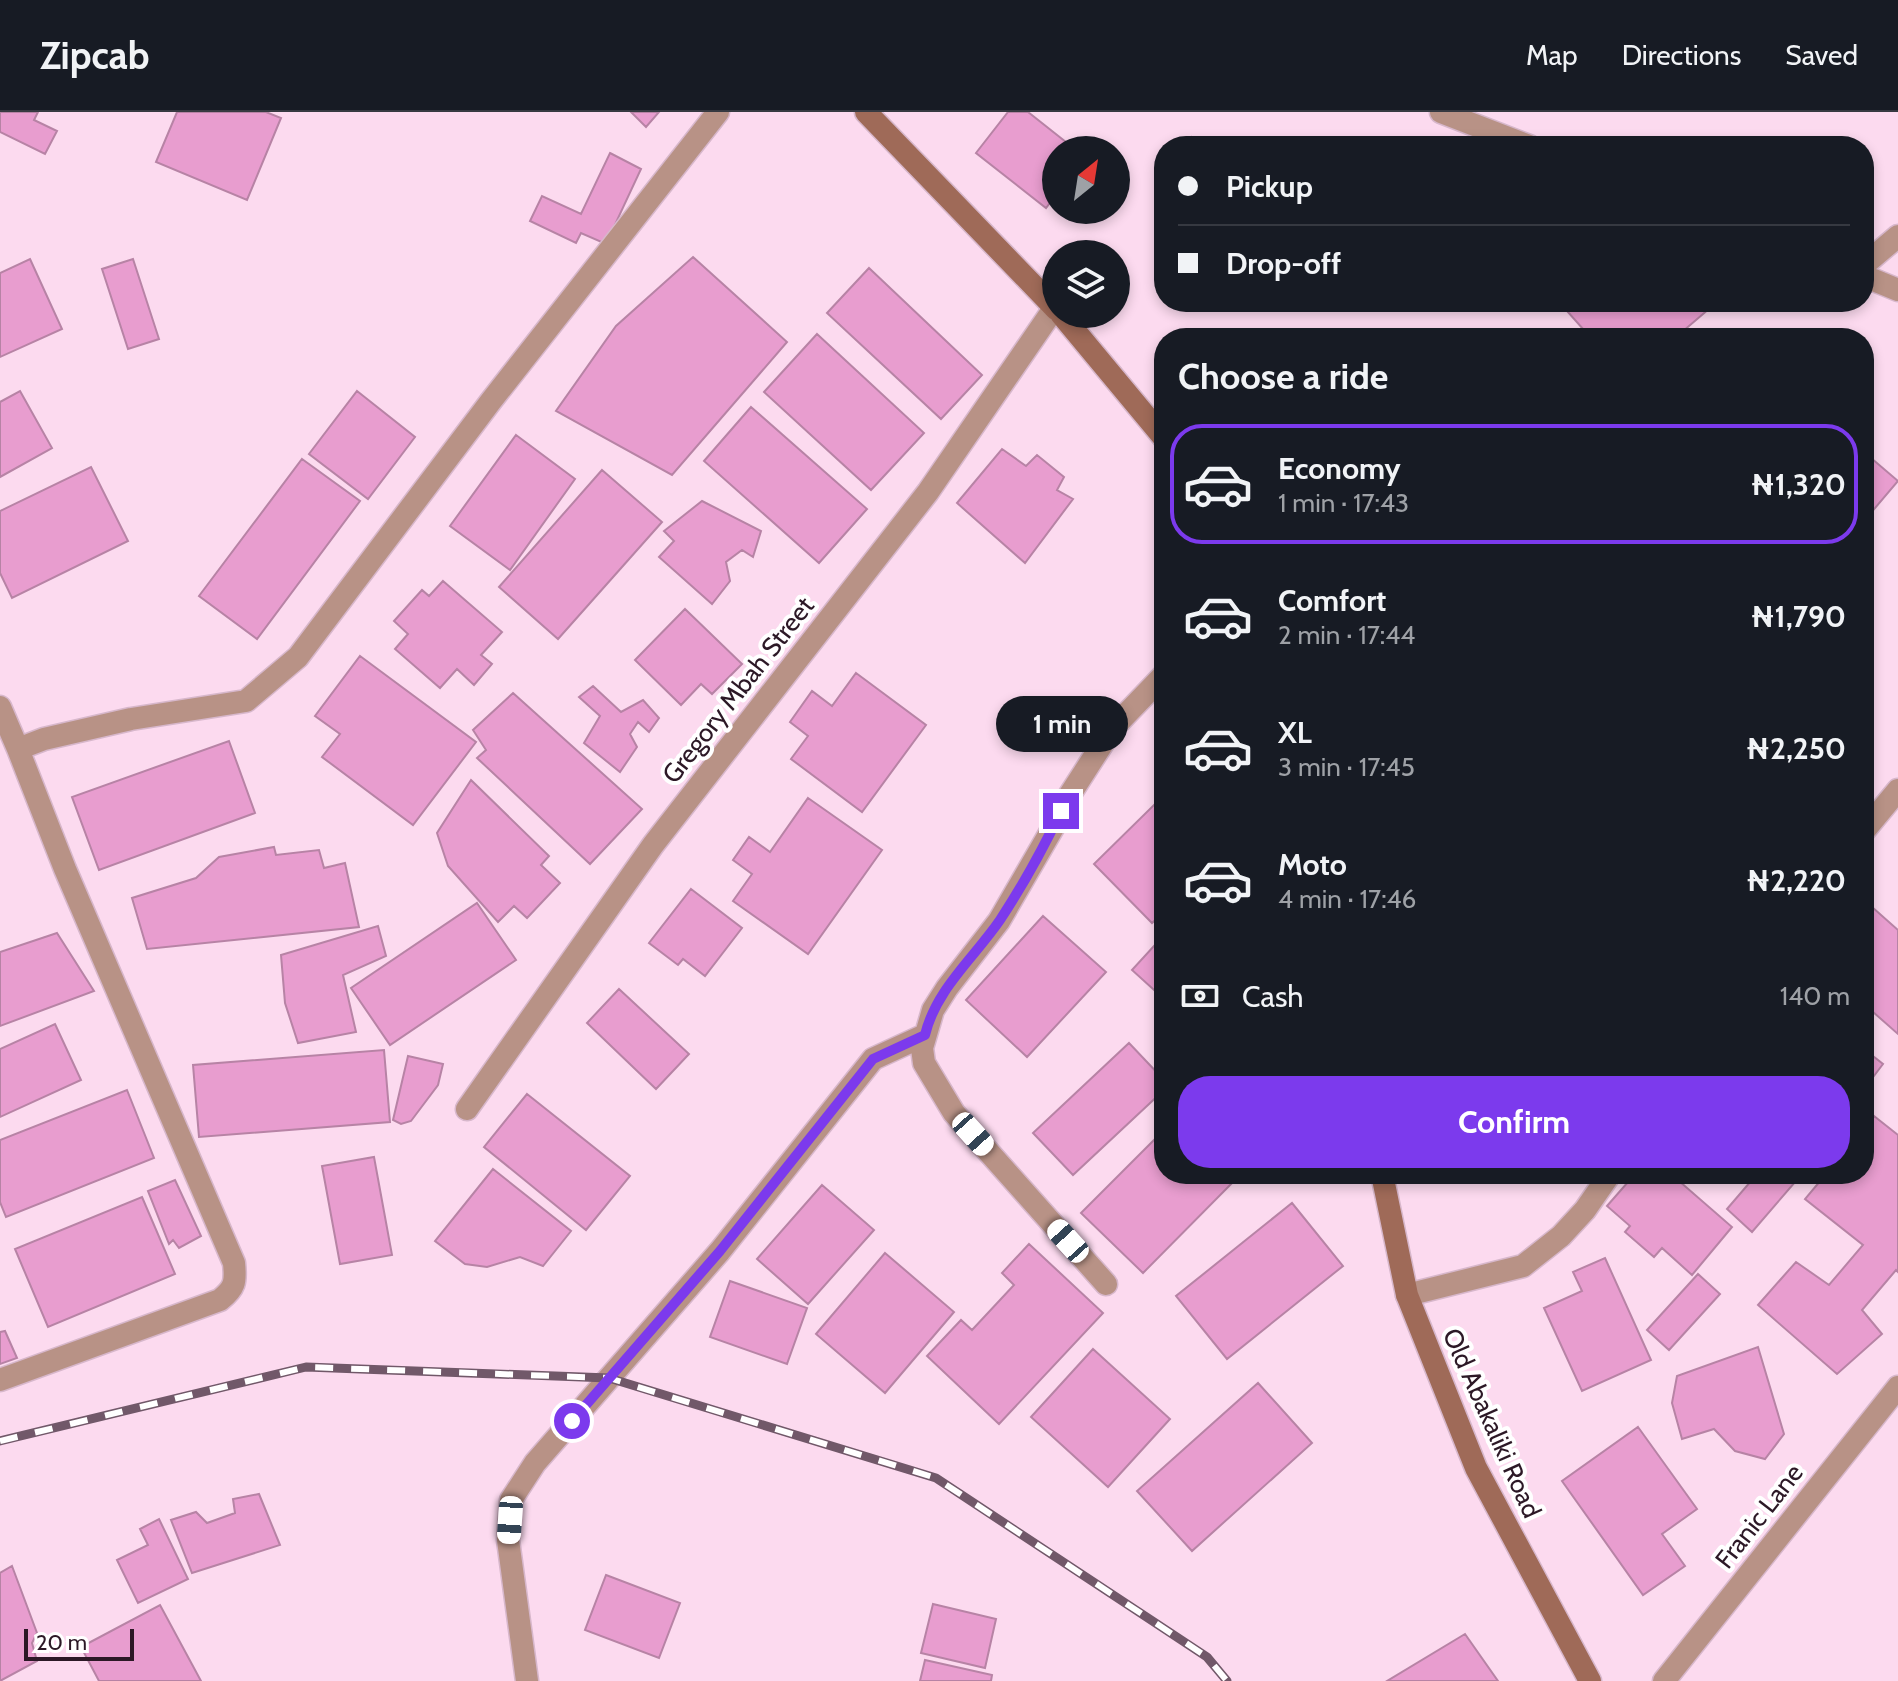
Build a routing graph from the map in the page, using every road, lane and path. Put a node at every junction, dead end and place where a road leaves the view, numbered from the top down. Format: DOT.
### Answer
graph roads {
  1 [pos="718,112"];
  2 [pos="866,112"];
  3 [pos="1441,112"];
  4 [pos="1503,136"];
  5 [pos="1898,236"];
  6 [pos="1874,256"];
  7 [pos="1874,280"];
  8 [pos="1898,290"];
  9 [pos="1042,294"];
  10 [pos="1044,328"];
  11 [pos="1072,328"];
  12 [pos="1154,426"];
  13 [pos="1154,685"];
  14 [pos="0,707"];
  15 [pos="18,749"];
  16 [pos="1898,790"];
  17 [pos="1874,819"];
  18 [pos="925,1035"];
  19 [pos="467,1109"];
  20 [pos="1384,1184"];
  21 [pos="1603,1184"];
  22 [pos="1106,1284"];
  23 [pos="1407,1295"];
  24 [pos="0,1380"];
  25 [pos="1898,1387"];
  26 [pos="527,1681"];
  27 [pos="1590,1681"];
  28 [pos="1664,1681"];
  1 -- 15 [label="street"];
  2 -- 9 [label="main road"];
  3 -- 4 [label="street"];
  5 -- 6 [label="street"];
  7 -- 8 [label="street"];
  10 -- 19 [label="street, Gregory Mbah Street"];
  11 -- 12 [label="main road"];
  13 -- 18 [label="street"];
  14 -- 15 [label="street"];
  15 -- 24 [label="street"];
  16 -- 17 [label="street"];
  18 -- 22 [label="street"];
  18 -- 26 [label="street"];
  20 -- 23 [label="main road, Old Abakaliki Road"];
  21 -- 23 [label="street"];
  23 -- 27 [label="main road, Old Abakaliki Road"];
  25 -- 28 [label="street, Franic Lane"];
}
